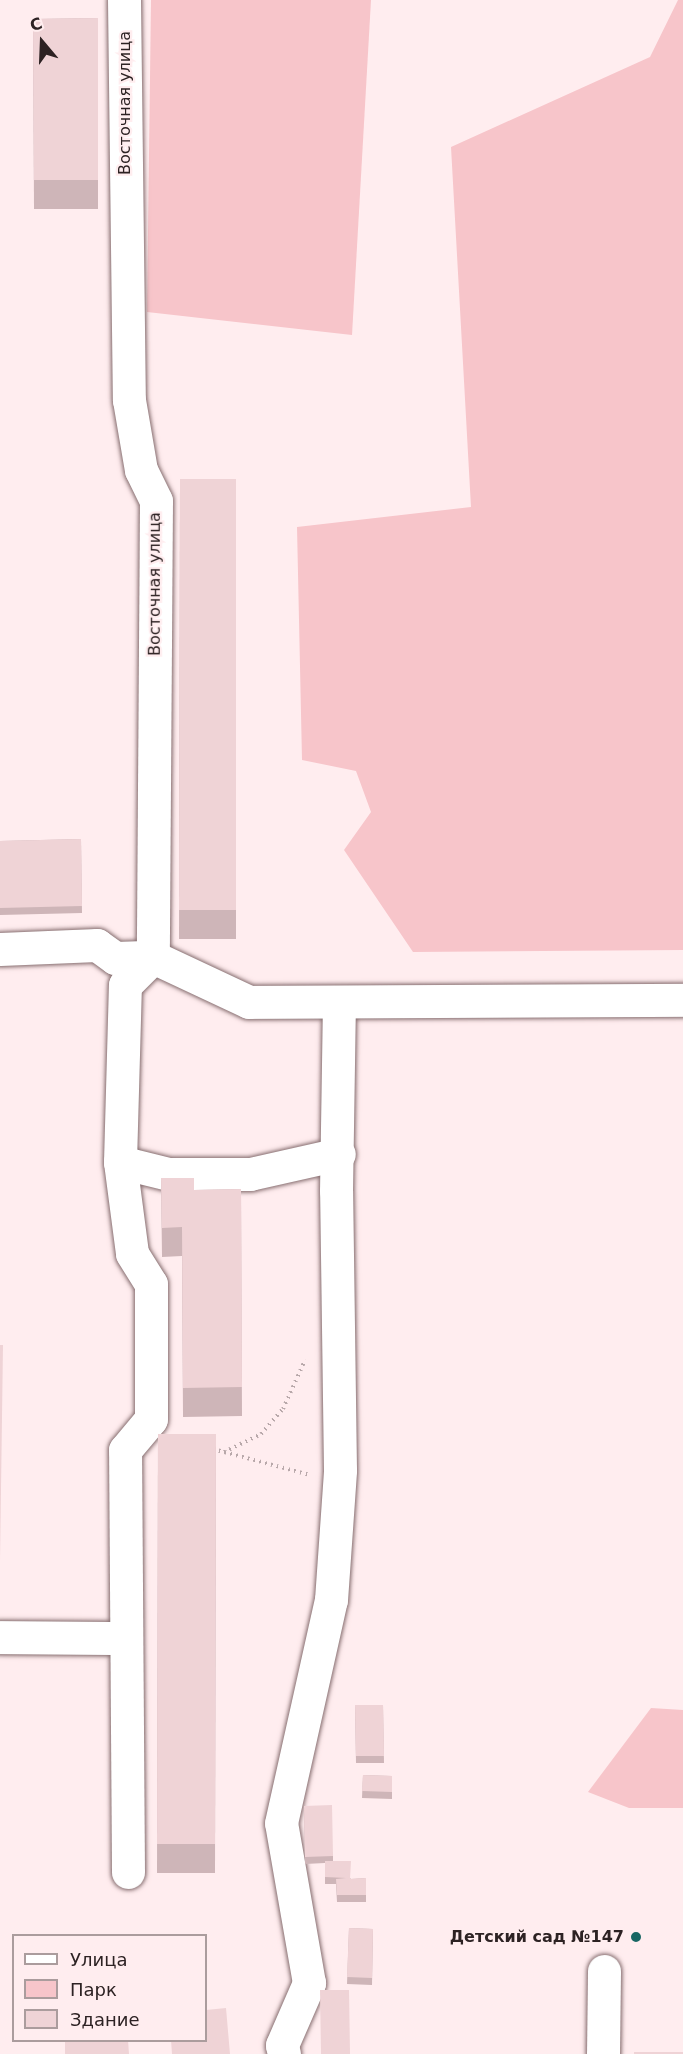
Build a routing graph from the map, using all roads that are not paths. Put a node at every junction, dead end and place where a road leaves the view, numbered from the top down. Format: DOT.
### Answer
graph roads {
  1 [pos="124,0"];
  2 [pos="0,949"];
  3 [pos="153,957"];
  4 [pos="683,1000"];
  5 [pos="339,1003"];
  6 [pos="339,1154"];
  7 [pos="120,1162"];
  8 [pos="0,1637"];
  9 [pos="126,1638"];
  10 [pos="128,1872"];
  11 [pos="604,1971"];
  12 [pos="284,2054"];
  13 [pos="603,2054"];
  1 -- 3 [label="street, Восточная улица"];
  2 -- 3 [label="street"];
  3 -- 5 [label="street"];
  3 -- 7 [label="street"];
  4 -- 5 [label="street"];
  5 -- 6 [label="street"];
  6 -- 7 [label="street"];
  6 -- 12 [label="street"];
  7 -- 9 [label="street"];
  8 -- 9 [label="street"];
  9 -- 10 [label="street"];
  11 -- 13 [label="street"];
}
